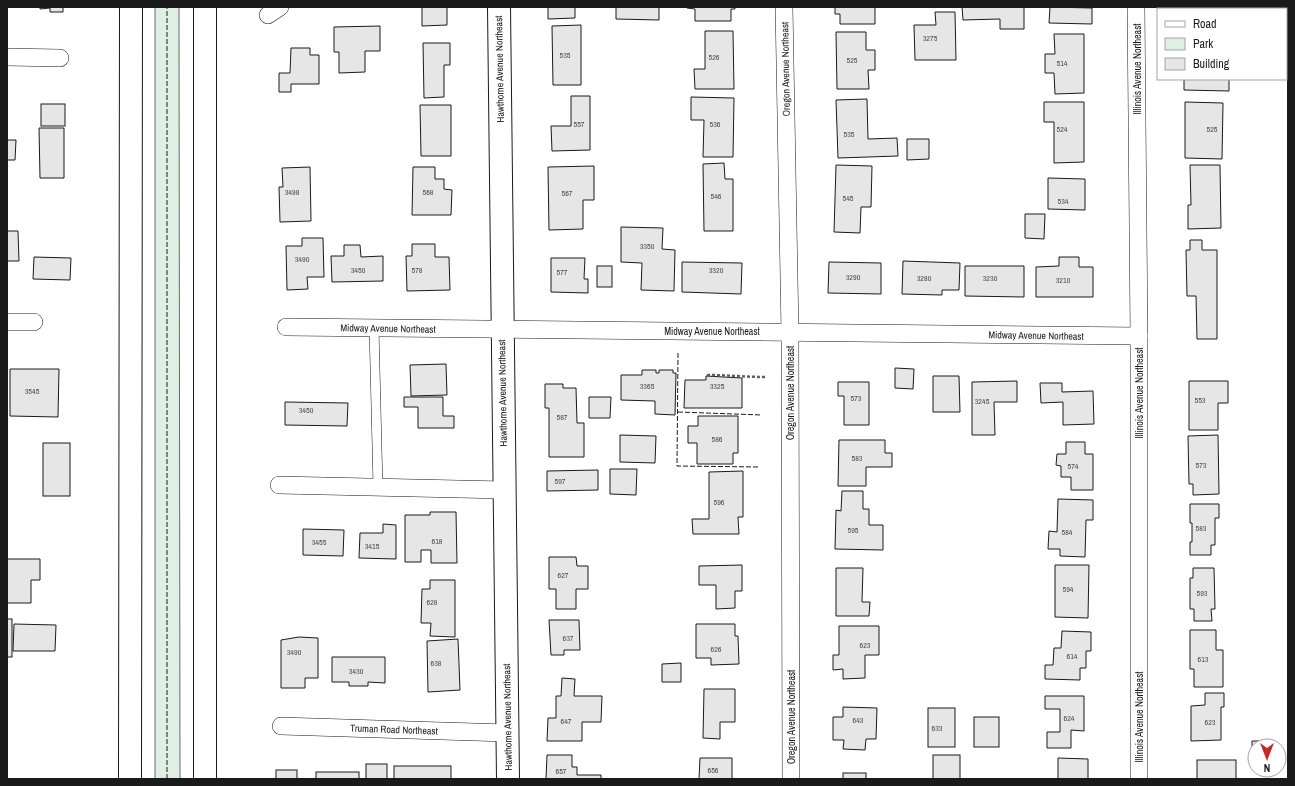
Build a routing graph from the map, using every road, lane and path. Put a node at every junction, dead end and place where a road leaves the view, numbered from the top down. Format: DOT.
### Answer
graph roads {
  1 [pos="131,7"];
  2 [pos="205,7"];
  3 [pos="499,7"];
  4 [pos="784,7"];
  5 [pos="1136,7"];
  6 [pos="7,57"];
  7 [pos="60,58"];
  8 [pos="7,322"];
  9 [pos="34,322"];
  10 [pos="286,327"];
  11 [pos="374,328"];
  12 [pos="502,330"];
  13 [pos="790,332"];
  14 [pos="1139,336"];
  15 [pos="708,376"];
  16 [pos="765,377"];
  17 [pos="279,485"];
  18 [pos="378,487"];
  19 [pos="504,490"];
  20 [pos="280,726"];
  21 [pos="507,733"];
  22 [pos="130,779"];
  23 [pos="205,779"];
  24 [pos="508,779"];
  25 [pos="791,779"];
  26 [pos="1139,779"];
  1 -- 22 [label="main road"];
  2 -- 23 [label="main road"];
  3 -- 12 [label="main road, Hawthorne Avenue Northeast"];
  4 -- 13 [label="street, Oregon Avenue Northeast"];
  5 -- 14 [label="street, Illinois Avenue Northeast"];
  6 -- 7 [label="street"];
  8 -- 9 [label="street"];
  10 -- 11 [label="street, Midway Avenue Northeast"];
  11 -- 12 [label="street, Midway Avenue Northeast"];
  11 -- 18 [label="lane"];
  12 -- 13 [label="street, Midway Avenue Northeast"];
  12 -- 19 [label="main road, Hawthorne Avenue Northeast"];
  13 -- 14 [label="street, Midway Avenue Northeast"];
  13 -- 25 [label="street, Oregon Avenue Northeast"];
  14 -- 26 [label="street, Illinois Avenue Northeast"];
  15 -- 16 [label="path"];
  17 -- 18 [label="street"];
  18 -- 19 [label="street"];
  19 -- 21 [label="main road, Hawthorne Avenue Northeast"];
  20 -- 21 [label="street, Truman Road Northeast"];
  21 -- 24 [label="main road, Hawthorne Avenue Northeast"];
}
